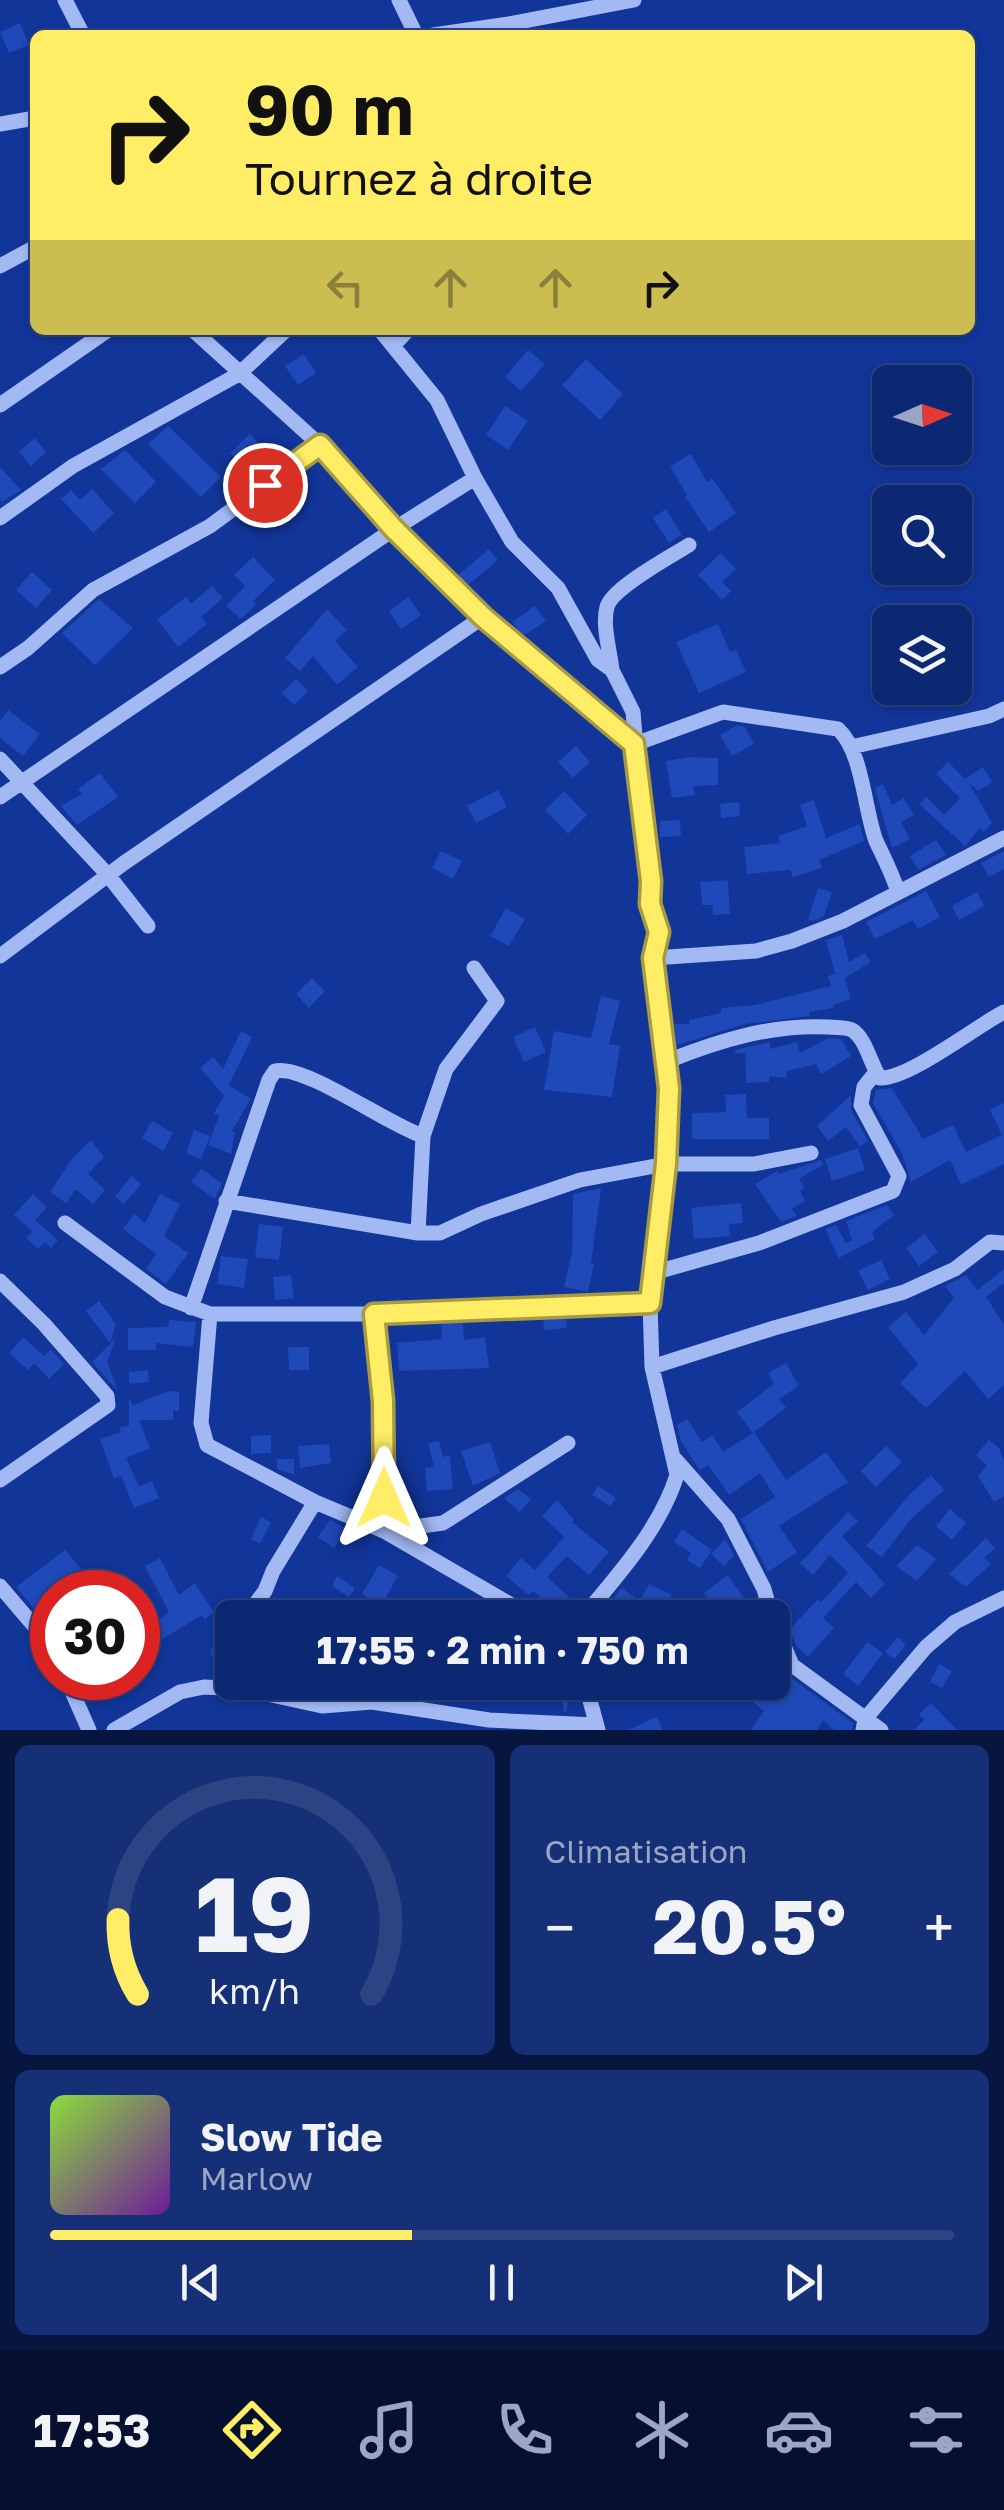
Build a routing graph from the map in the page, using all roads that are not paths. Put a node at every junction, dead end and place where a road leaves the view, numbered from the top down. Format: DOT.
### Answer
graph roads {
  1 [pos="65,0"];
  2 [pos="399,0"];
  3 [pos="634,0"];
  4 [pos="80,30"];
  5 [pos="414,30"];
  6 [pos="468,30"];
  7 [pos="30,119"];
  8 [pos="0,124"];
  9 [pos="30,250"];
  10 [pos="0,266"];
  11 [pos="101,335"];
  12 [pos="198,335"];
  13 [pos="281,335"];
  14 [pos="384,335"];
  15 [pos="404,335"];
  16 [pos="394,346"];
  17 [pos="239,374"];
  18 [pos="0,405"];
  19 [pos="320,445"];
  20 [pos="475,478"];
  21 [pos="0,518"];
  22 [pos="394,529"];
  23 [pos="689,545"];
  24 [pos="483,617"];
  25 [pos="0,668"];
  26 [pos="612,670"];
  27 [pos="1004,708"];
  28 [pos="634,744"];
  29 [pos="851,746"];
  30 [pos="0,759"];
  31 [pos="24,780"];
  32 [pos="0,797"];
  33 [pos="1004,838"];
  34 [pos="108,875"];
  35 [pos="898,892"];
  36 [pos="148,926"];
  37 [pos="0,956"];
  38 [pos="653,958"];
  39 [pos="474,968"];
  40 [pos="1002,1013"];
  41 [pos="668,1060"];
  42 [pos="876,1072"];
  43 [pos="423,1136"];
  44 [pos="811,1153"];
  45 [pos="666,1164"];
  46 [pos="226,1201"];
  47 [pos="65,1222"];
  48 [pos="418,1233"];
  49 [pos="1004,1243"];
  50 [pos="654,1273"];
  51 [pos="0,1281"];
  52 [pos="650,1303"];
  53 [pos="191,1308"];
  54 [pos="210,1314"];
  55 [pos="374,1314"];
  56 [pos="652,1368"];
  57 [pos="568,1443"];
  58 [pos="675,1459"];
  59 [pos="0,1480"];
  60 [pos="315,1502"];
  61 [pos="384,1531"];
  62 [pos="0,1586"];
  63 [pos="1004,1598"];
  64 [pos="260,1600"];
  65 [pos="503,1600"];
  66 [pos="597,1600"];
  67 [pos="767,1600"];
  68 [pos="30,1621"];
  69 [pos="790,1661"];
  70 [pos="213,1687"];
  71 [pos="76,1700"];
  72 [pos="590,1700"];
  73 [pos="489,1720"];
  74 [pos="864,1724"];
  75 [pos="597,1728"];
  76 [pos="90,1730"];
  77 [pos="114,1730"];
  78 [pos="474,1730"];
  79 [pos="881,1730"];
  1 -- 4 [label="street"];
  2 -- 5 [label="street"];
  3 -- 6 [label="street"];
  7 -- 8 [label="street"];
  9 -- 10 [label="street"];
  11 -- 18 [label="street"];
  12 -- 17 [label="street"];
  13 -- 17 [label="street"];
  14 -- 16 [label="street"];
  15 -- 16 [label="street"];
  16 -- 20 [label="street"];
  17 -- 19 [label="street"];
  17 -- 21 [label="street"];
  19 -- 22 [label="street"];
  19 -- 25 [label="street"];
  20 -- 22 [label="street"];
  20 -- 26 [label="street"];
  22 -- 24 [label="street"];
  22 -- 31 [label="street"];
  23 -- 26 [label="street"];
  24 -- 28 [label="street"];
  24 -- 34 [label="street"];
  26 -- 28 [label="street"];
  27 -- 29 [label="street"];
  28 -- 29 [label="street"];
  28 -- 38 [label="street"];
  29 -- 35 [label="street"];
  30 -- 31 [label="street"];
  31 -- 32 [label="street"];
  31 -- 34 [label="street"];
  33 -- 35 [label="street"];
  34 -- 36 [label="street"];
  34 -- 37 [label="street"];
  35 -- 38 [label="street"];
  38 -- 41 [label="street"];
  39 -- 43 [label="street"];
  40 -- 42 [label="street"];
  41 -- 42 [label="street"];
  41 -- 45 [label="street"];
  42 -- 50 [label="street"];
  43 -- 46 [label="street"];
  43 -- 48 [label="street"];
  44 -- 45 [label="street"];
  45 -- 48 [label="street"];
  45 -- 50 [label="street"];
  46 -- 48 [label="street"];
  46 -- 53 [label="street"];
  47 -- 53 [label="street"];
  49 -- 56 [label="street"];
  50 -- 52 [label="street"];
  51 -- 59 [label="street"];
  52 -- 55 [label="street"];
  52 -- 56 [label="street"];
  53 -- 54 [label="street"];
  54 -- 55 [label="street"];
  54 -- 60 [label="street"];
  55 -- 61 [label="street"];
  56 -- 58 [label="street"];
  57 -- 61 [label="street"];
  58 -- 66 [label="street"];
  58 -- 67 [label="street"];
  60 -- 61 [label="street"];
  60 -- 64 [label="street"];
  61 -- 65 [label="street"];
  62 -- 68 [label="street"];
  63 -- 74 [label="street"];
  69 -- 74 [label="street"];
  70 -- 73 [label="street"];
  70 -- 77 [label="street"];
  71 -- 76 [label="street"];
  72 -- 75 [label="street"];
  73 -- 75 [label="street"];
  73 -- 78 [label="street"];
  74 -- 79 [label="street"];
}
